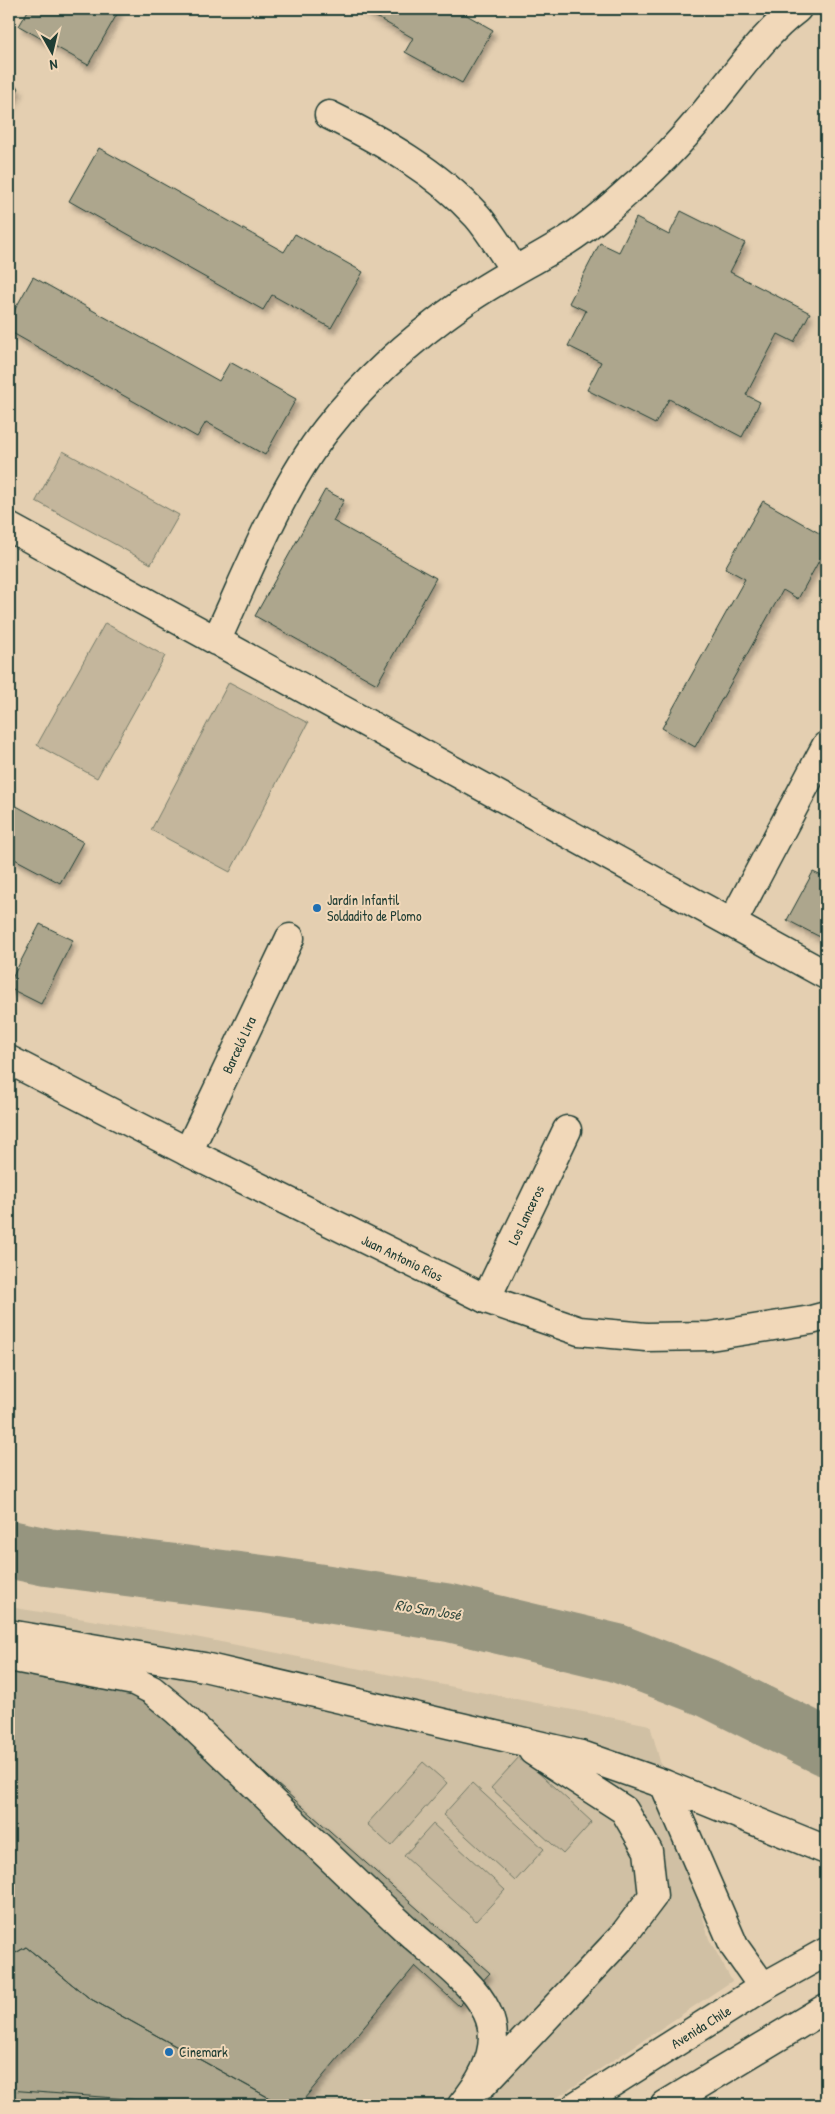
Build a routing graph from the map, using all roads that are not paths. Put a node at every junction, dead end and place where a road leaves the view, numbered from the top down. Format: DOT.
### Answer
graph roads {
  1 [pos="798,9"];
  2 [pos="329,115"];
  3 [pos="514,269"];
  4 [pos="9,527"];
  5 [pos="216,641"];
  6 [pos="826,746"];
  7 [pos="732,923"];
  8 [pos="290,938"];
  9 [pos="826,975"];
  10 [pos="9,1060"];
  11 [pos="567,1130"];
  12 [pos="188,1152"];
  13 [pos="486,1299"];
  14 [pos="826,1316"];
  15 [pos="9,1634"];
  16 [pos="9,1657"];
  17 [pos="513,1739"];
  18 [pos="664,1784"];
  19 [pos="826,1850"];
  20 [pos="826,1952"];
  21 [pos="763,1987"];
  22 [pos="826,2008"];
  23 [pos="463,2105"];
  24 [pos="577,2105"];
  25 [pos="665,2105"];
  1 -- 3 [label="main road"];
  2 -- 3 [label="main road"];
  3 -- 5 [label="main road"];
  4 -- 5 [label="main road"];
  5 -- 7 [label="main road"];
  6 -- 7 [label="main road"];
  7 -- 9 [label="main road"];
  8 -- 12 [label="main road, Barceló Lira"];
  10 -- 12 [label="main road, Juan Antonio Ríos"];
  11 -- 13 [label="main road, Los Lanceros"];
  12 -- 13 [label="main road, Juan Antonio Ríos"];
  13 -- 14 [label="main road, Juan Antonio Ríos"];
  15 -- 17 [label="main road"];
  16 -- 23 [label="main road"];
  17 -- 18 [label="main road"];
  17 -- 23 [label="main road"];
  18 -- 19 [label="main road"];
  18 -- 21 [label="main road"];
  20 -- 21 [label="main road, Avenida Chile"];
  21 -- 24 [label="main road, Avenida Chile"];
  22 -- 25 [label="main road"];
}
